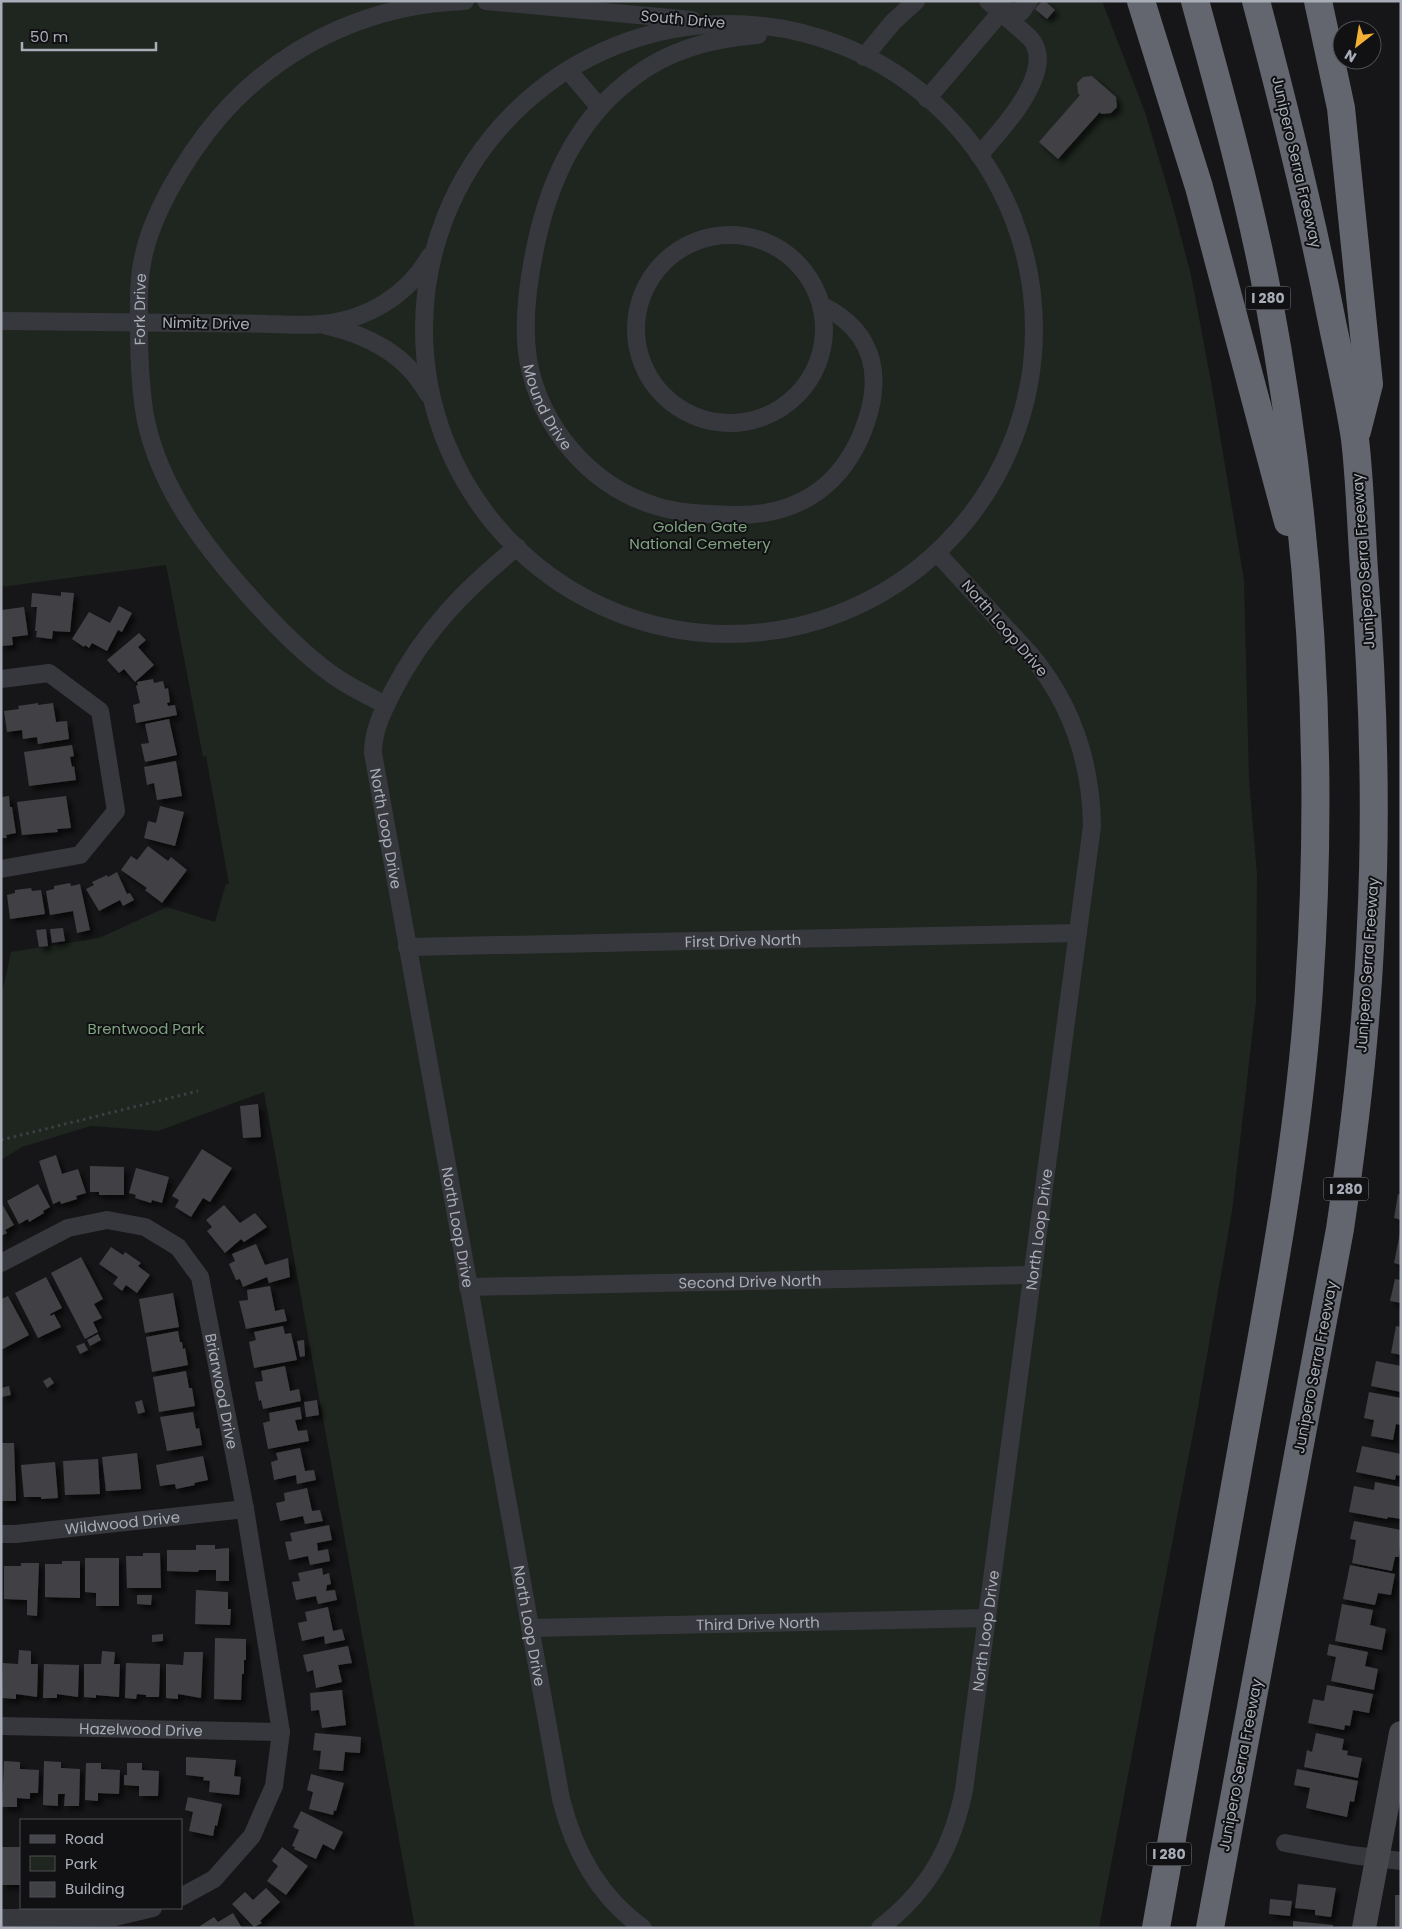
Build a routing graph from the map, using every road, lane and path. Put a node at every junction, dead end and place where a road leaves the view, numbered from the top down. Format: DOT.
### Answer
graph roads {
  1 [pos="464,1"];
  2 [pos="486,1"];
  3 [pos="916,1"];
  4 [pos="1029,1"];
  5 [pos="1142,1"];
  6 [pos="1195,1"];
  7 [pos="1256,1"];
  8 [pos="1318,1"];
  9 [pos="997,5"];
  10 [pos="760,27"];
  11 [pos="807,35"];
  12 [pos="864,57"];
  13 [pos="568,70"];
  14 [pos="927,99"];
  15 [pos="600,108"];
  16 [pos="979,155"];
  17 [pos="439,237"];
  18 [pos="821,305"];
  19 [pos="1,321"];
  20 [pos="320,324"];
  21 [pos="437,415"];
  22 [pos="1355,440"];
  23 [pos="517,547"];
  24 [pos="937,553"];
  25 [pos="1309,600"];
  26 [pos="1,679"];
  27 [pos="386,706"];
  28 [pos="1,869"];
  29 [pos="1078,933"];
  30 [pos="407,947"];
  31 [pos="198,1091"];
  32 [pos="1,1140"];
  33 [pos="1,1263"];
  34 [pos="1033,1275"];
  35 [pos="468,1287"];
  36 [pos="245,1509"];
  37 [pos="1,1534"];
  38 [pos="987,1618"];
  39 [pos="530,1628"];
  40 [pos="1,1726"];
  41 [pos="281,1732"];
  42 [pos="1401,1733"];
  43 [pos="1285,1843"];
  44 [pos="1377,1859"];
  45 [pos="1401,1861"];
  46 [pos="182,1896"];
  47 [pos="149,1909"];
  48 [pos="1,1918"];
  49 [pos="643,1928"];
  50 [pos="880,1928"];
  51 [pos="1156,1928"];
  52 [pos="1210,1928"];
  53 [pos="1364,1928"];
  1 -- 27 [label="street, Fork Drive"];
  2 -- 10 [label="street, South Drive"];
  3 -- 12 [label="street"];
  4 -- 9 [label="street"];
  5 -- 25 [label="highway"];
  6 -- 25 [label="highway, I 280"];
  7 -- 22 [label="highway, Junipero Serra Freeway / I 280"];
  8 -- 22 [label="highway"];
  9 -- 14 [label="street"];
  9 -- 16 [label="street"];
  10 -- 11 [label="street"];
  10 -- 13 [label="street"];
  11 -- 12 [label="street"];
  11 -- 15 [label="street, Mound Drive"];
  12 -- 14 [label="street"];
  13 -- 15 [label="street"];
  13 -- 17 [label="street"];
  14 -- 16 [label="street"];
  15 -- 18 [label="street, Mound Drive"];
  16 -- 24 [label="street"];
  17 -- 20 [label="street, Nimitz Drive"];
  17 -- 21 [label="street"];
  18 -- 18 [label="street"];
  19 -- 20 [label="street, Nimitz Drive, bridge"];
  20 -- 21 [label="street, Nimitz Drive"];
  21 -- 23 [label="street"];
  22 -- 52 [label="highway, Junipero Serra Freeway / I 280"];
  23 -- 24 [label="street"];
  23 -- 27 [label="street, North Loop Drive"];
  24 -- 29 [label="street, North Loop Drive"];
  25 -- 51 [label="highway, I 280"];
  26 -- 28 [label="street"];
  27 -- 30 [label="street, North Loop Drive"];
  29 -- 30 [label="street, First Drive North"];
  29 -- 34 [label="street, North Loop Drive"];
  30 -- 35 [label="street, North Loop Drive"];
  31 -- 32 [label="path"];
  33 -- 36 [label="street, Briarwood Drive"];
  34 -- 35 [label="street, Second Drive North"];
  34 -- 38 [label="street, North Loop Drive"];
  35 -- 39 [label="street, North Loop Drive"];
  36 -- 37 [label="street, Wildwood Drive"];
  36 -- 41 [label="street, Briarwood Drive"];
  38 -- 39 [label="street, Third Drive North"];
  38 -- 50 [label="street, North Loop Drive"];
  39 -- 49 [label="street, North Loop Drive"];
  40 -- 41 [label="street, Hazelwood Drive"];
  41 -- 46 [label="street, Briarwood Drive"];
  42 -- 44 [label="street"];
  43 -- 44 [label="street"];
  44 -- 45 [label="street"];
  44 -- 53 [label="street"];
  47 -- 48 [label="street"];
}
